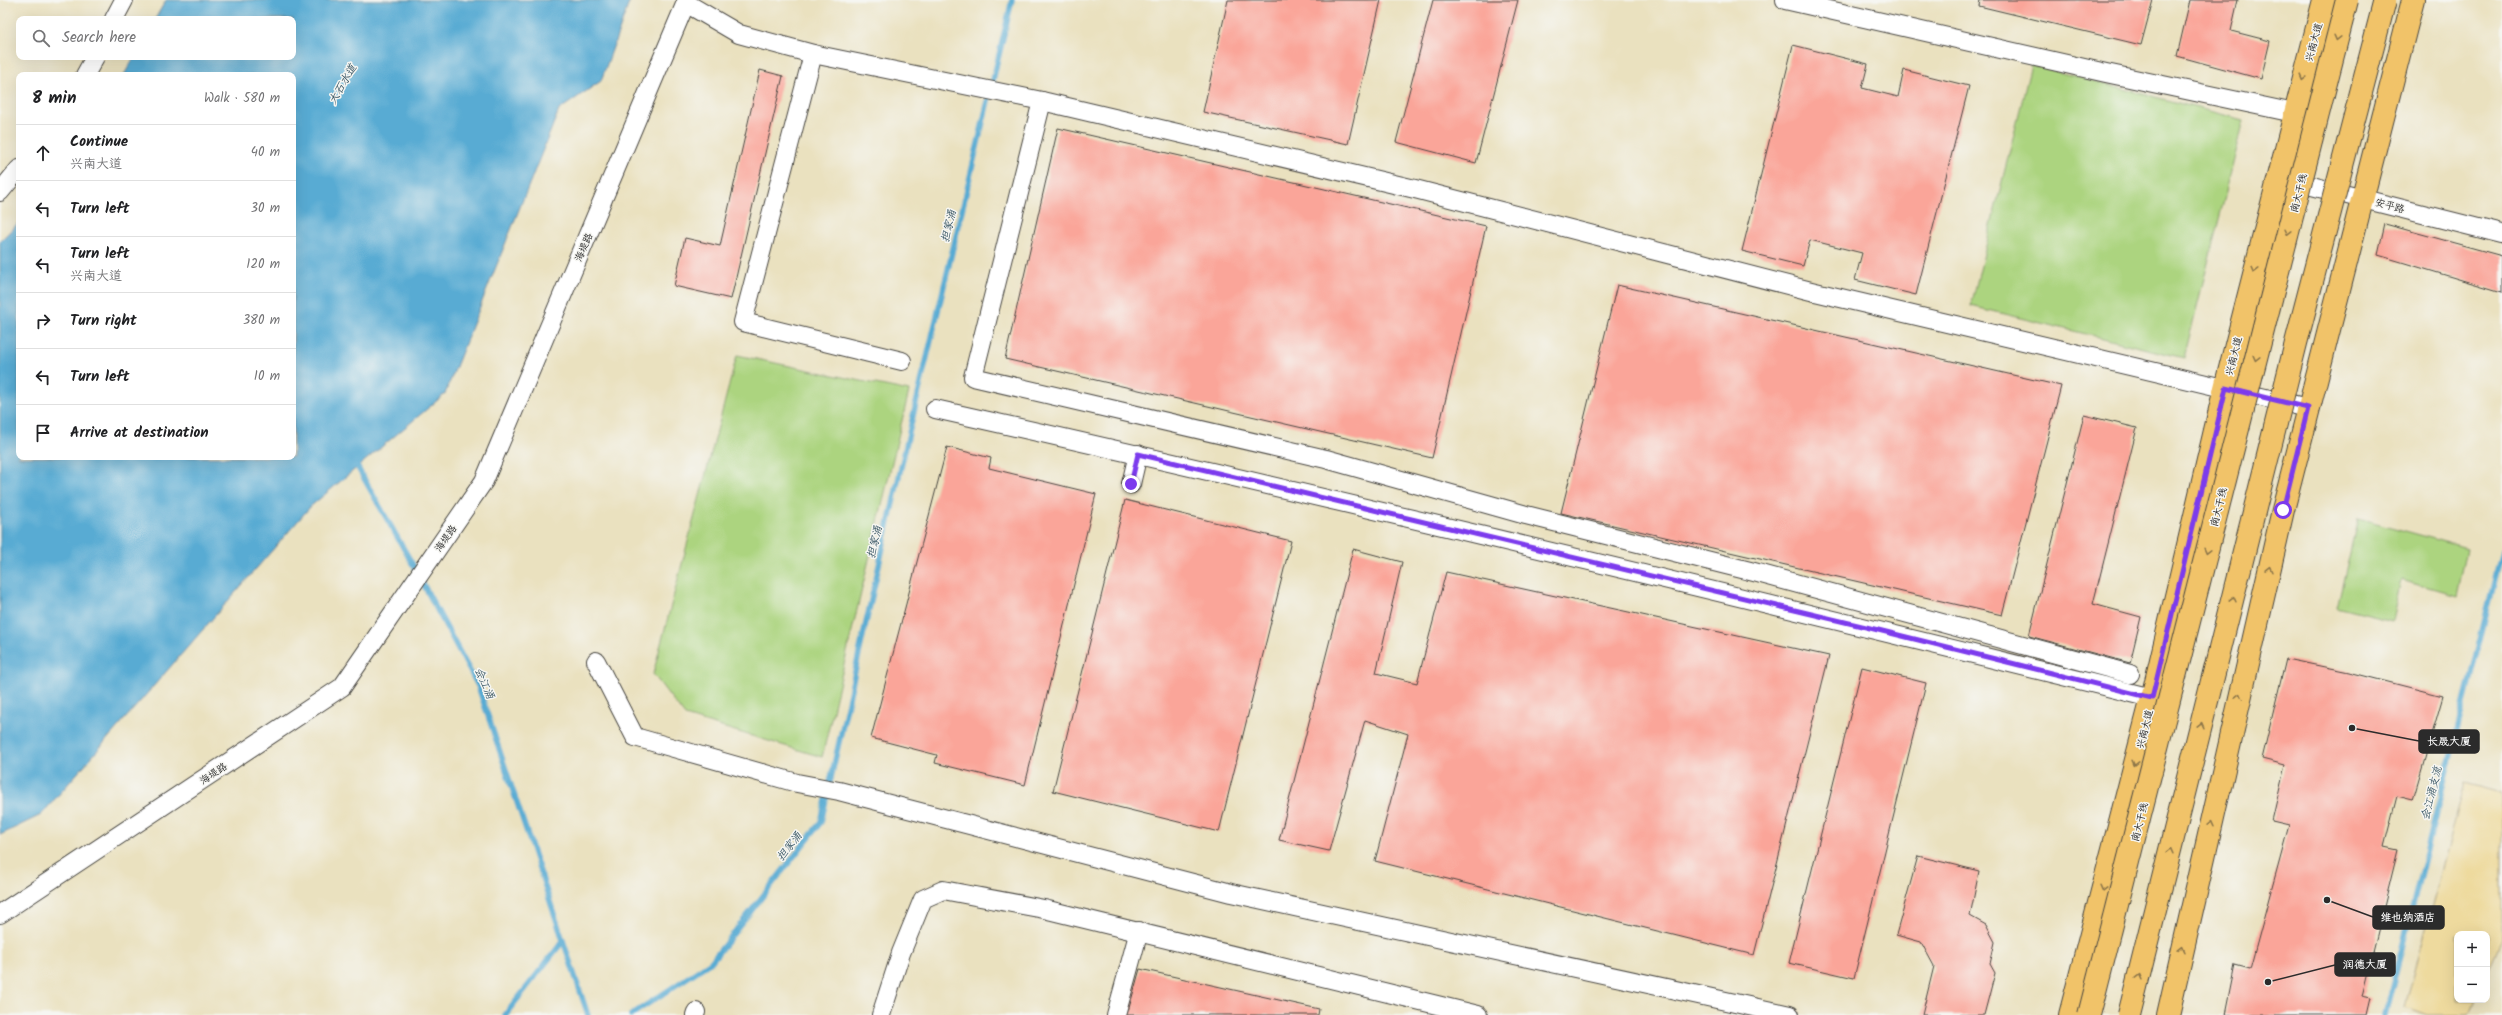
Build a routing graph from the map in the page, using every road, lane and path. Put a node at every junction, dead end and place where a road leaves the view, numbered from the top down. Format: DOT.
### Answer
graph roads {
  1 [pos="124,0"];
  2 [pos="1785,0"];
  3 [pos="2324,0"];
  4 [pos="2347,0"];
  5 [pos="2385,0"];
  6 [pos="2413,0"];
  7 [pos="686,1"];
  8 [pos="116,16"];
  9 [pos="813,54"];
  10 [pos="93,60"];
  11 [pos="87,72"];
  12 [pos="1042,101"];
  13 [pos="2294,113"];
  14 [pos="16,173"];
  15 [pos="2278,178"];
  16 [pos="0,192"];
  17 [pos="2362,198"];
  18 [pos="2502,234"];
  19 [pos="902,361"];
  20 [pos="2226,388"];
  21 [pos="2308,408"];
  22 [pos="935,409"];
  23 [pos="1138,454"];
  24 [pos="1131,484"];
  25 [pos="596,661"];
  26 [pos="2130,674"];
  27 [pos="2152,698"];
  28 [pos="0,914"];
  29 [pos="1139,931"];
  30 [pos="881,1015"];
  31 [pos="1116,1015"];
  32 [pos="1478,1015"];
  33 [pos="1790,1015"];
  34 [pos="2070,1015"];
  35 [pos="2090,1015"];
  36 [pos="2129,1015"];
  37 [pos="2168,1015"];
  1 -- 8 [label="street"];
  2 -- 13 [label="street"];
  3 -- 13 [label="main road, 兴南大道, one-way"];
  4 -- 35 [label="main road, 南大干线, one-way, bridge"];
  36 -- 5 [label="main road, one-way, bridge"];
  6 -- 17 [label="main road"];
  7 -- 9 [label="street"];
  7 -- 28 [label="street, 海堤路"];
  9 -- 12 [label="street"];
  9 -- 19 [label="street"];
  10 -- 11 [label="street"];
  12 -- 20 [label="street"];
  12 -- 26 [label="street"];
  13 -- 15 [label="main road, 兴南大道"];
  14 -- 16 [label="street"];
  15 -- 17 [label="street, 安平路"];
  15 -- 20 [label="main road, 兴南大道, one-way"];
  17 -- 18 [label="street, 安平路"];
  17 -- 21 [label="main road"];
  20 -- 21 [label="street"];
  20 -- 27 [label="main road, 兴南大道"];
  37 -- 21 [label="main road, one-way"];
  22 -- 23 [label="street"];
  23 -- 24 [label="street"];
  23 -- 27 [label="street"];
  25 -- 33 [label="street"];
  27 -- 34 [label="main road, 兴南大道, one-way"];
  29 -- 30 [label="street"];
  29 -- 31 [label="street"];
  29 -- 32 [label="street"];
}
